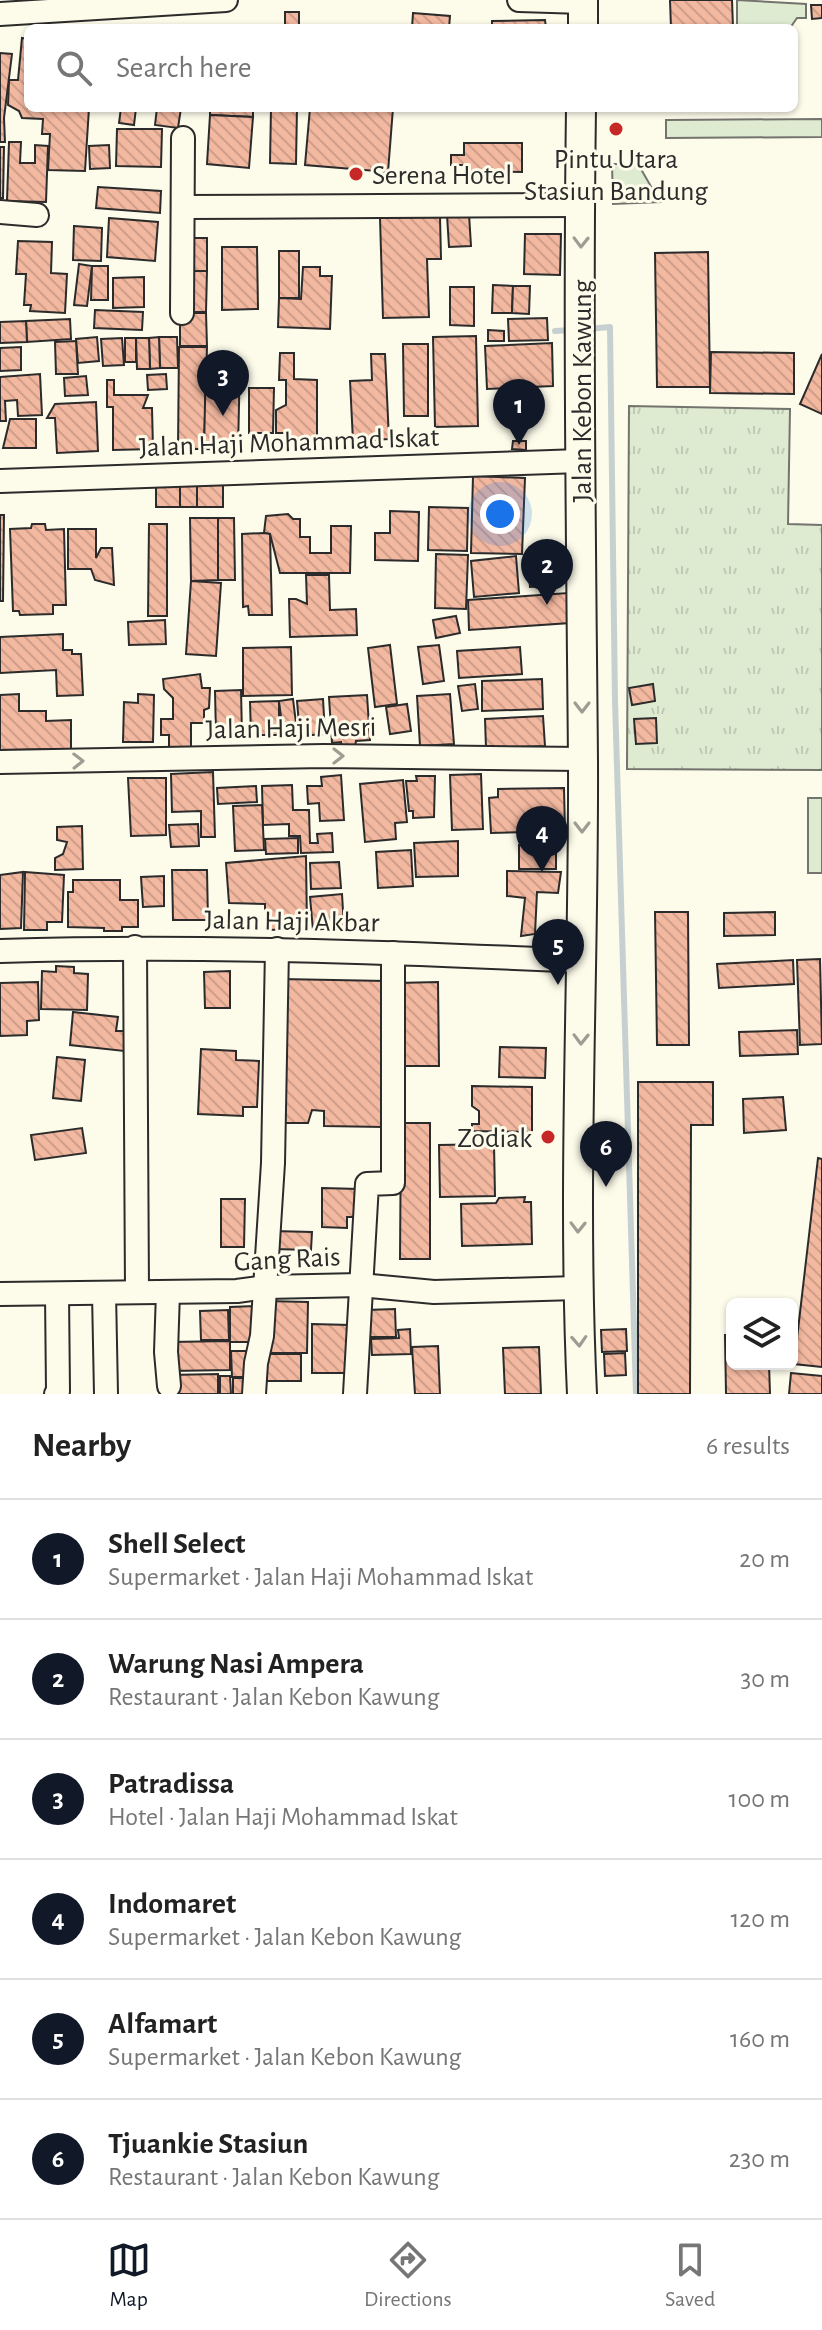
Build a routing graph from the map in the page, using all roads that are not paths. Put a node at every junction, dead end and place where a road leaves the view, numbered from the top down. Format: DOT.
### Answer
graph roads {
  1 [pos="226,0"];
  2 [pos="519,0"];
  3 [pos="583,10"];
  4 [pos="0,14"];
  5 [pos="581,112"];
  6 [pos="183,138"];
  7 [pos="581,205"];
  8 [pos="183,207"];
  9 [pos="0,212"];
  10 [pos="37,215"];
  11 [pos="182,313"];
  12 [pos="580,461"];
  13 [pos="0,481"];
  14 [pos="583,759"];
  15 [pos="0,762"];
  16 [pos="135,947"];
  17 [pos="277,949"];
  18 [pos="0,951"];
  19 [pos="393,953"];
  20 [pos="581,961"];
  21 [pos="360,1285"];
  22 [pos="266,1287"];
  23 [pos="577,1288"];
  24 [pos="137,1292"];
  25 [pos="168,1292"];
  26 [pos="104,1293"];
  27 [pos="0,1294"];
  28 [pos="57,1294"];
  29 [pos="169,1386"];
  30 [pos="56,1394"];
  31 [pos="106,1394"];
  32 [pos="254,1394"];
  33 [pos="355,1394"];
  34 [pos="582,1394"];
  1 -- 4 [label="street"];
  2 -- 3 [label="street"];
  5 -- 7 [label="main road, Jalan Kebon Kawung"];
  6 -- 8 [label="street"];
  7 -- 8 [label="street"];
  7 -- 12 [label="main road, Jalan Kebon Kawung, one-way"];
  8 -- 11 [label="street"];
  9 -- 10 [label="street"];
  12 -- 13 [label="street, Jalan Haji Mohammad Iskat"];
  12 -- 14 [label="main road, Jalan Kebon Kawung, one-way"];
  15 -- 14 [label="street, Jalan Haji Mesri, one-way"];
  14 -- 20 [label="main road, Jalan Kebon Kawung, one-way"];
  16 -- 17 [label="street, Jalan Haji Akbar"];
  16 -- 18 [label="street, Jalan Haji Akbar"];
  16 -- 24 [label="street"];
  17 -- 19 [label="street, Jalan Haji Akbar"];
  17 -- 22 [label="street"];
  19 -- 20 [label="street, Jalan Haji Akbar"];
  19 -- 21 [label="street"];
  20 -- 23 [label="main road, Jalan Kebon Kawung, one-way"];
  21 -- 22 [label="street, Gang Rais"];
  21 -- 23 [label="street, Gang Rais"];
  21 -- 33 [label="street"];
  22 -- 25 [label="street, Gang Rais"];
  22 -- 32 [label="street"];
  23 -- 34 [label="main road, Jalan Kebon Kawung, one-way"];
  24 -- 25 [label="street, Gang Rais"];
  24 -- 26 [label="street, Gang Rais"];
  25 -- 29 [label="street"];
  26 -- 28 [label="street, Gang Rais"];
  26 -- 31 [label="street"];
  27 -- 28 [label="street, Gang Rais"];
  28 -- 30 [label="street"];
}
